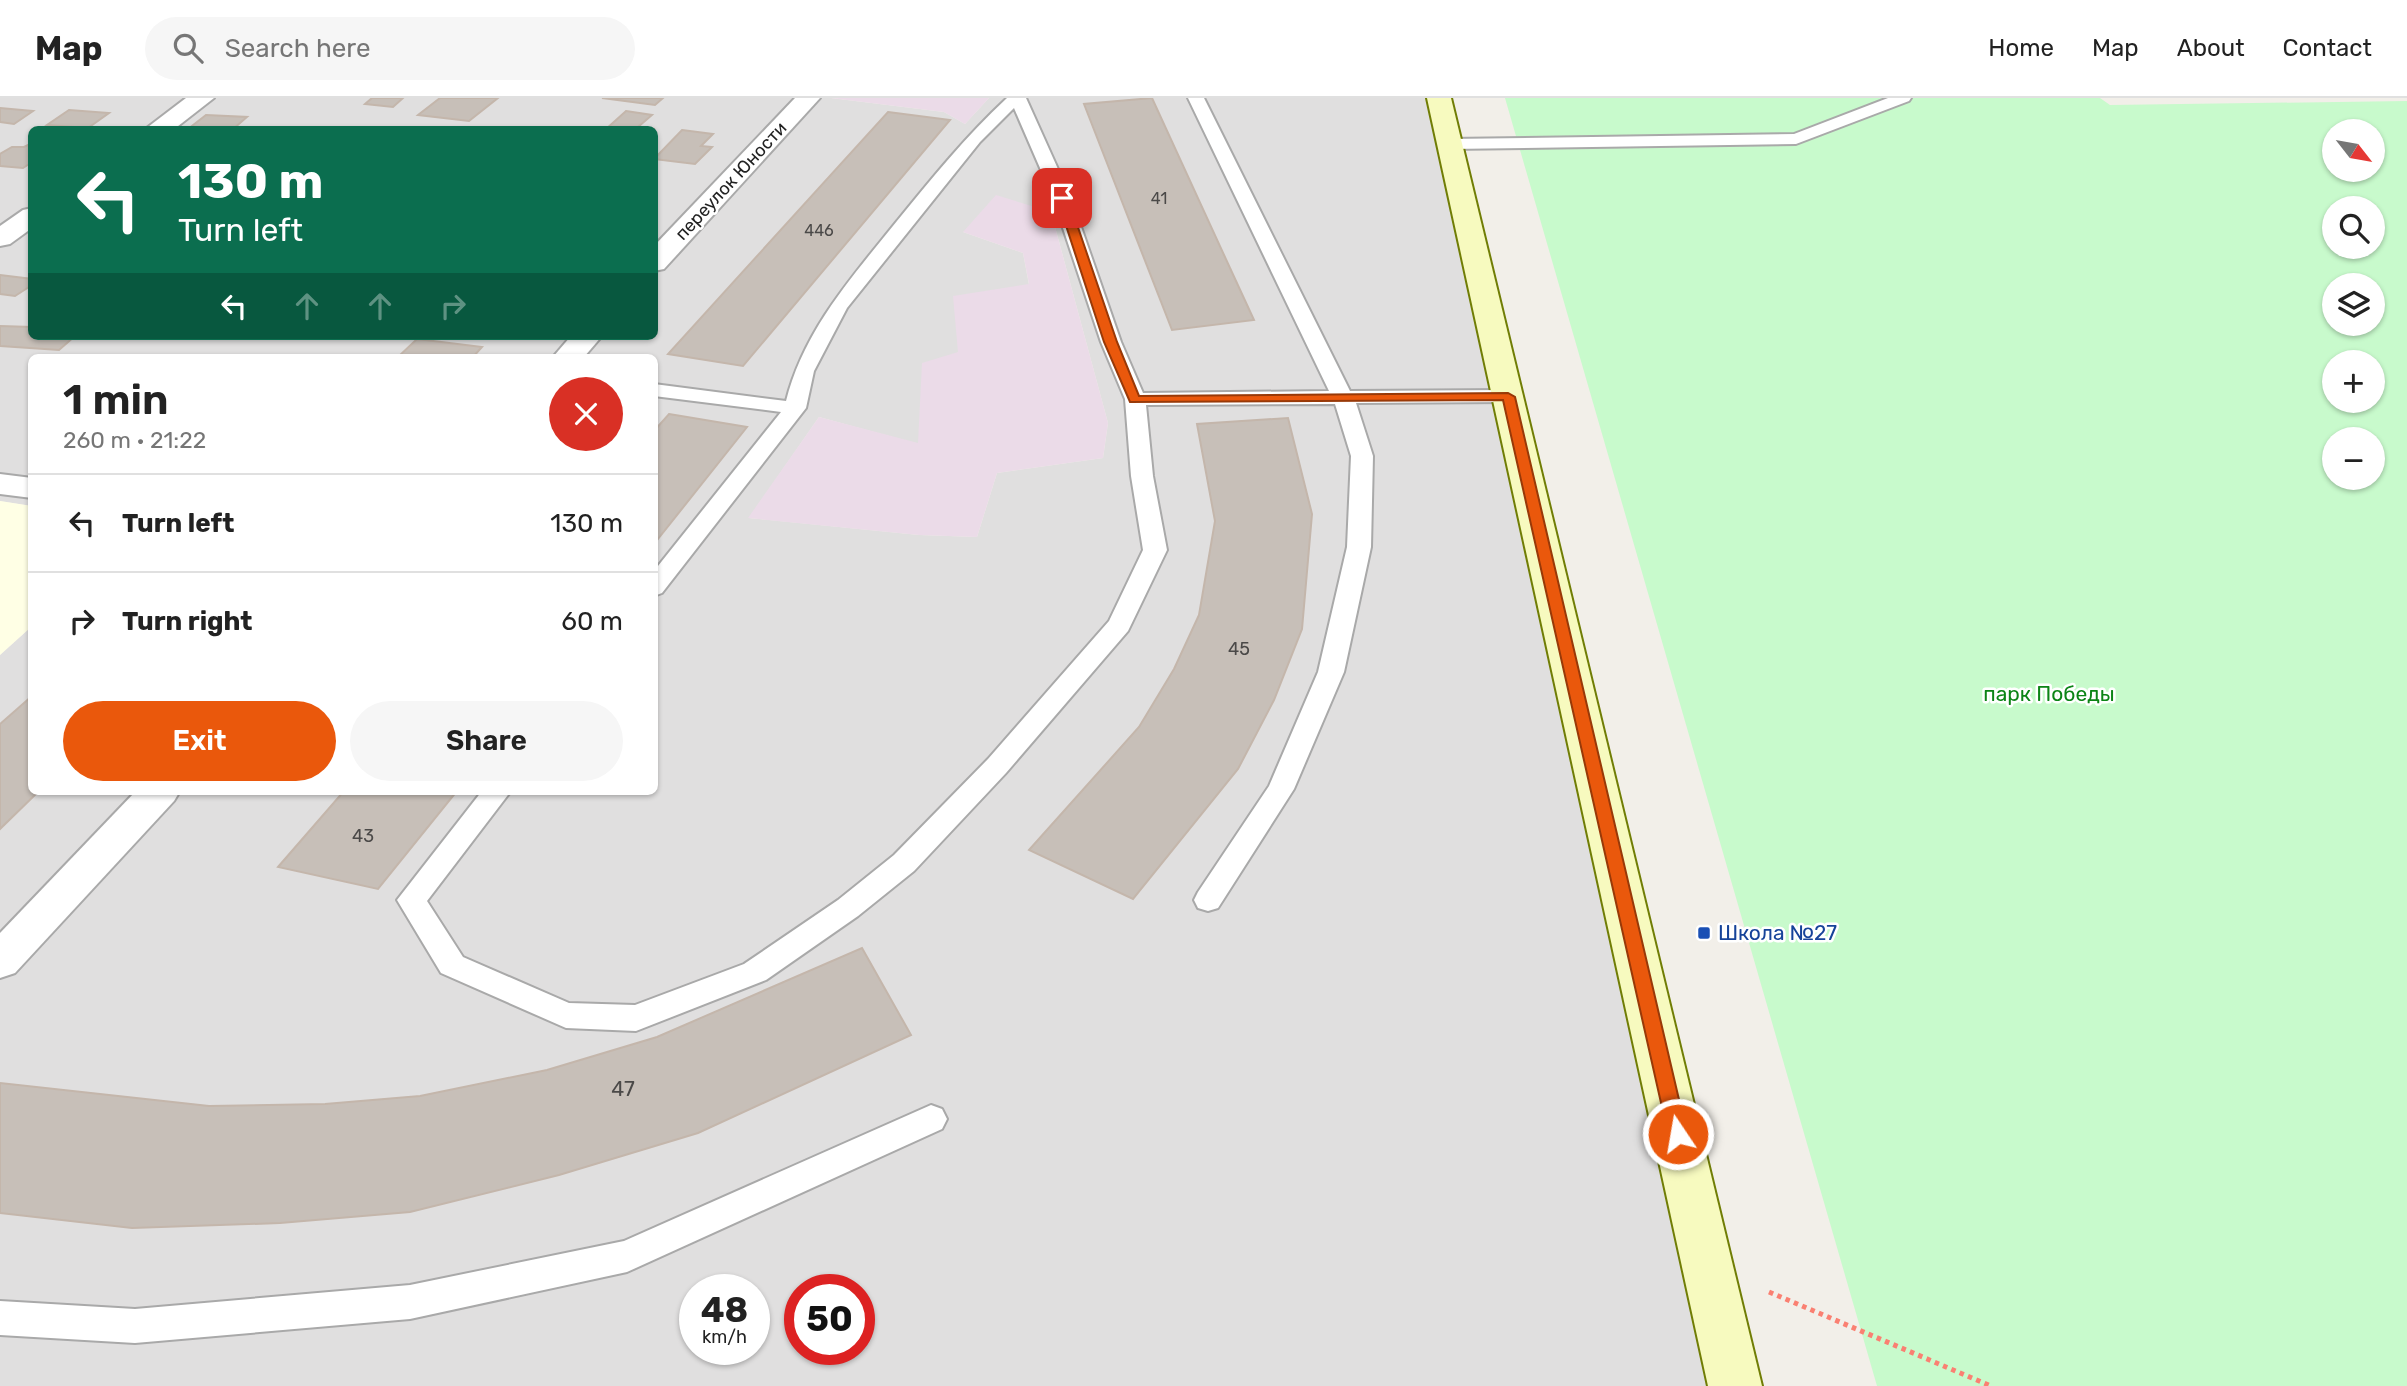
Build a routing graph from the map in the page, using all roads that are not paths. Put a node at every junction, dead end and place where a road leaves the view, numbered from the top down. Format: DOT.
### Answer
graph roads {
  1 [pos="202,98"];
  2 [pos="808,98"];
  3 [pos="1017,98"];
  4 [pos="1196,98"];
  5 [pos="1439,98"];
  6 [pos="1903,98"];
  7 [pos="162,126"];
  8 [pos="1449,144"];
  9 [pos="28,219"];
  10 [pos="0,238"];
  11 [pos="658,259"];
  12 [pos="583,340"];
  13 [pos="571,354"];
  14 [pos="658,391"];
  15 [pos="1508,397"];
  16 [pos="1344,398"];
  17 [pos="1135,399"];
  18 [pos="794,408"];
  19 [pos="0,484"];
  20 [pos="28,488"];
  21 [pos="658,583"];
  22 [pos="156,795"];
  23 [pos="494,795"];
  24 [pos="1208,900"];
  25 [pos="0,961"];
  26 [pos="931,1119"];
  27 [pos="0,1318"];
  28 [pos="1735,1386"];
  1 -- 7 [label="street"];
  2 -- 11 [label="street, переулок Юности"];
  3 -- 17 [label="lane"];
  3 -- 18 [label="lane"];
  4 -- 16 [label="lane"];
  5 -- 8 [label="main road"];
  6 -- 8 [label="lane"];
  8 -- 15 [label="main road"];
  9 -- 10 [label="street"];
  12 -- 13 [label="street"];
  14 -- 18 [label="lane"];
  15 -- 16 [label="lane"];
  15 -- 28 [label="main road"];
  16 -- 17 [label="lane"];
  16 -- 24 [label="lane"];
  17 -- 23 [label="lane"];
  18 -- 21 [label="lane"];
  19 -- 20 [label="street"];
  22 -- 25 [label="street"];
  26 -- 27 [label="lane"];
}
